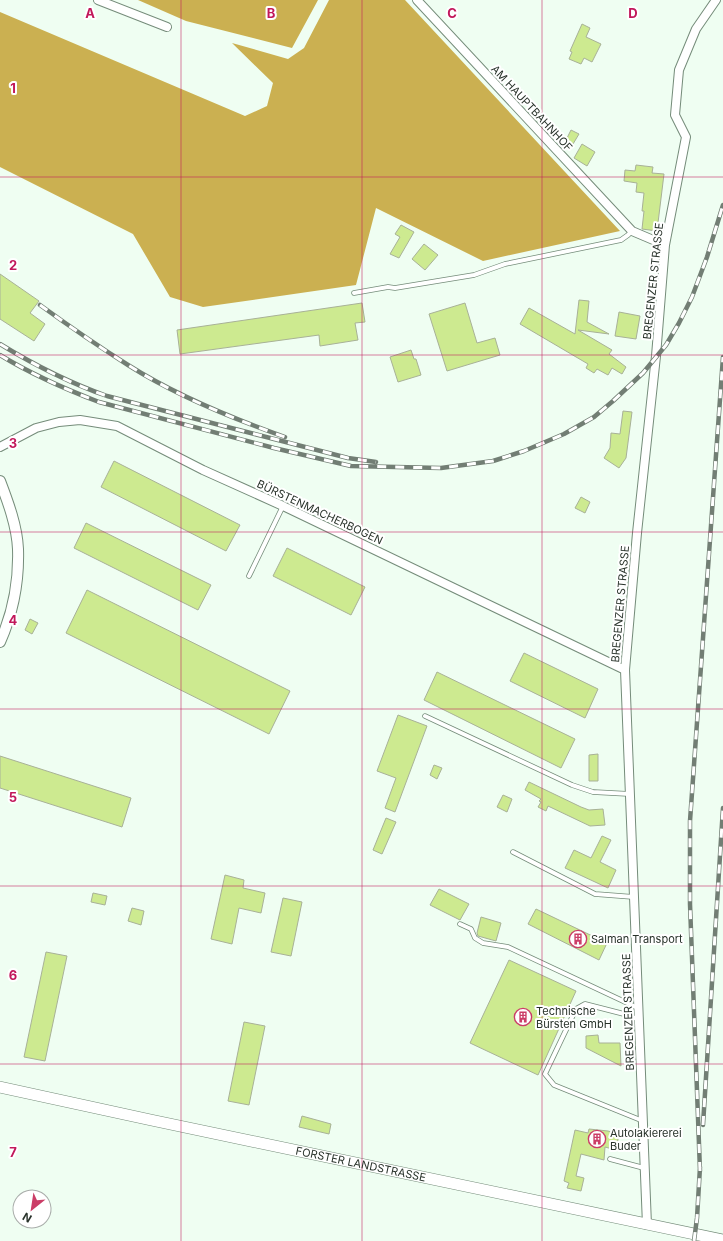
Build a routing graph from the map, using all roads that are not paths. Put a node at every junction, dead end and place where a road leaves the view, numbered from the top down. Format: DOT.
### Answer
graph roads {
  1 [pos="98,0"];
  2 [pos="417,0"];
  3 [pos="716,0"];
  4 [pos="167,27"];
  5 [pos="632,231"];
  6 [pos="666,245"];
  7 [pos="354,293"];
  8 [pos="0,447"];
  9 [pos="0,481"];
  10 [pos="283,506"];
  11 [pos="249,576"];
  12 [pos="0,642"];
  13 [pos="625,670"];
  14 [pos="424,716"];
  15 [pos="630,794"];
  16 [pos="513,852"];
  17 [pos="634,897"];
  18 [pos="460,924"];
  19 [pos="638,1008"];
  20 [pos="639,1020"];
  21 [pos="0,1087"];
  22 [pos="643,1122"];
  23 [pos="610,1158"];
  24 [pos="645,1168"];
  25 [pos="647,1225"];
  26 [pos="723,1240"];
  1 -- 4 [label="street"];
  2 -- 5 [label="street, AM HAUPTBAHNHOF"];
  3 -- 6 [label="street, BREGENZER STRASSE"];
  5 -- 6 [label="street, AM HAUPTBAHNHOF"];
  5 -- 7 [label="lane"];
  6 -- 13 [label="street, BREGENZER STRASSE"];
  8 -- 10 [label="street, BÜRSTENMACHERBOGEN"];
  9 -- 12 [label="street"];
  10 -- 11 [label="lane"];
  10 -- 13 [label="street, BÜRSTENMACHERBOGEN"];
  13 -- 15 [label="street, BREGENZER STRASSE"];
  14 -- 15 [label="lane"];
  15 -- 17 [label="street, BREGENZER STRASSE"];
  16 -- 17 [label="lane"];
  17 -- 19 [label="street, BREGENZER STRASSE"];
  18 -- 19 [label="lane"];
  19 -- 20 [label="street, BREGENZER STRASSE"];
  20 -- 22 [label="street, BREGENZER STRASSE"];
  20 -- 22 [label="lane"];
  21 -- 25 [label="main road, FORSTER LANDSTRASSE"];
  22 -- 24 [label="street, BREGENZER STRASSE"];
  23 -- 24 [label="lane"];
  24 -- 25 [label="street, BREGENZER STRASSE"];
  25 -- 26 [label="main road, FORSTER LANDSTRASSE"];
}
